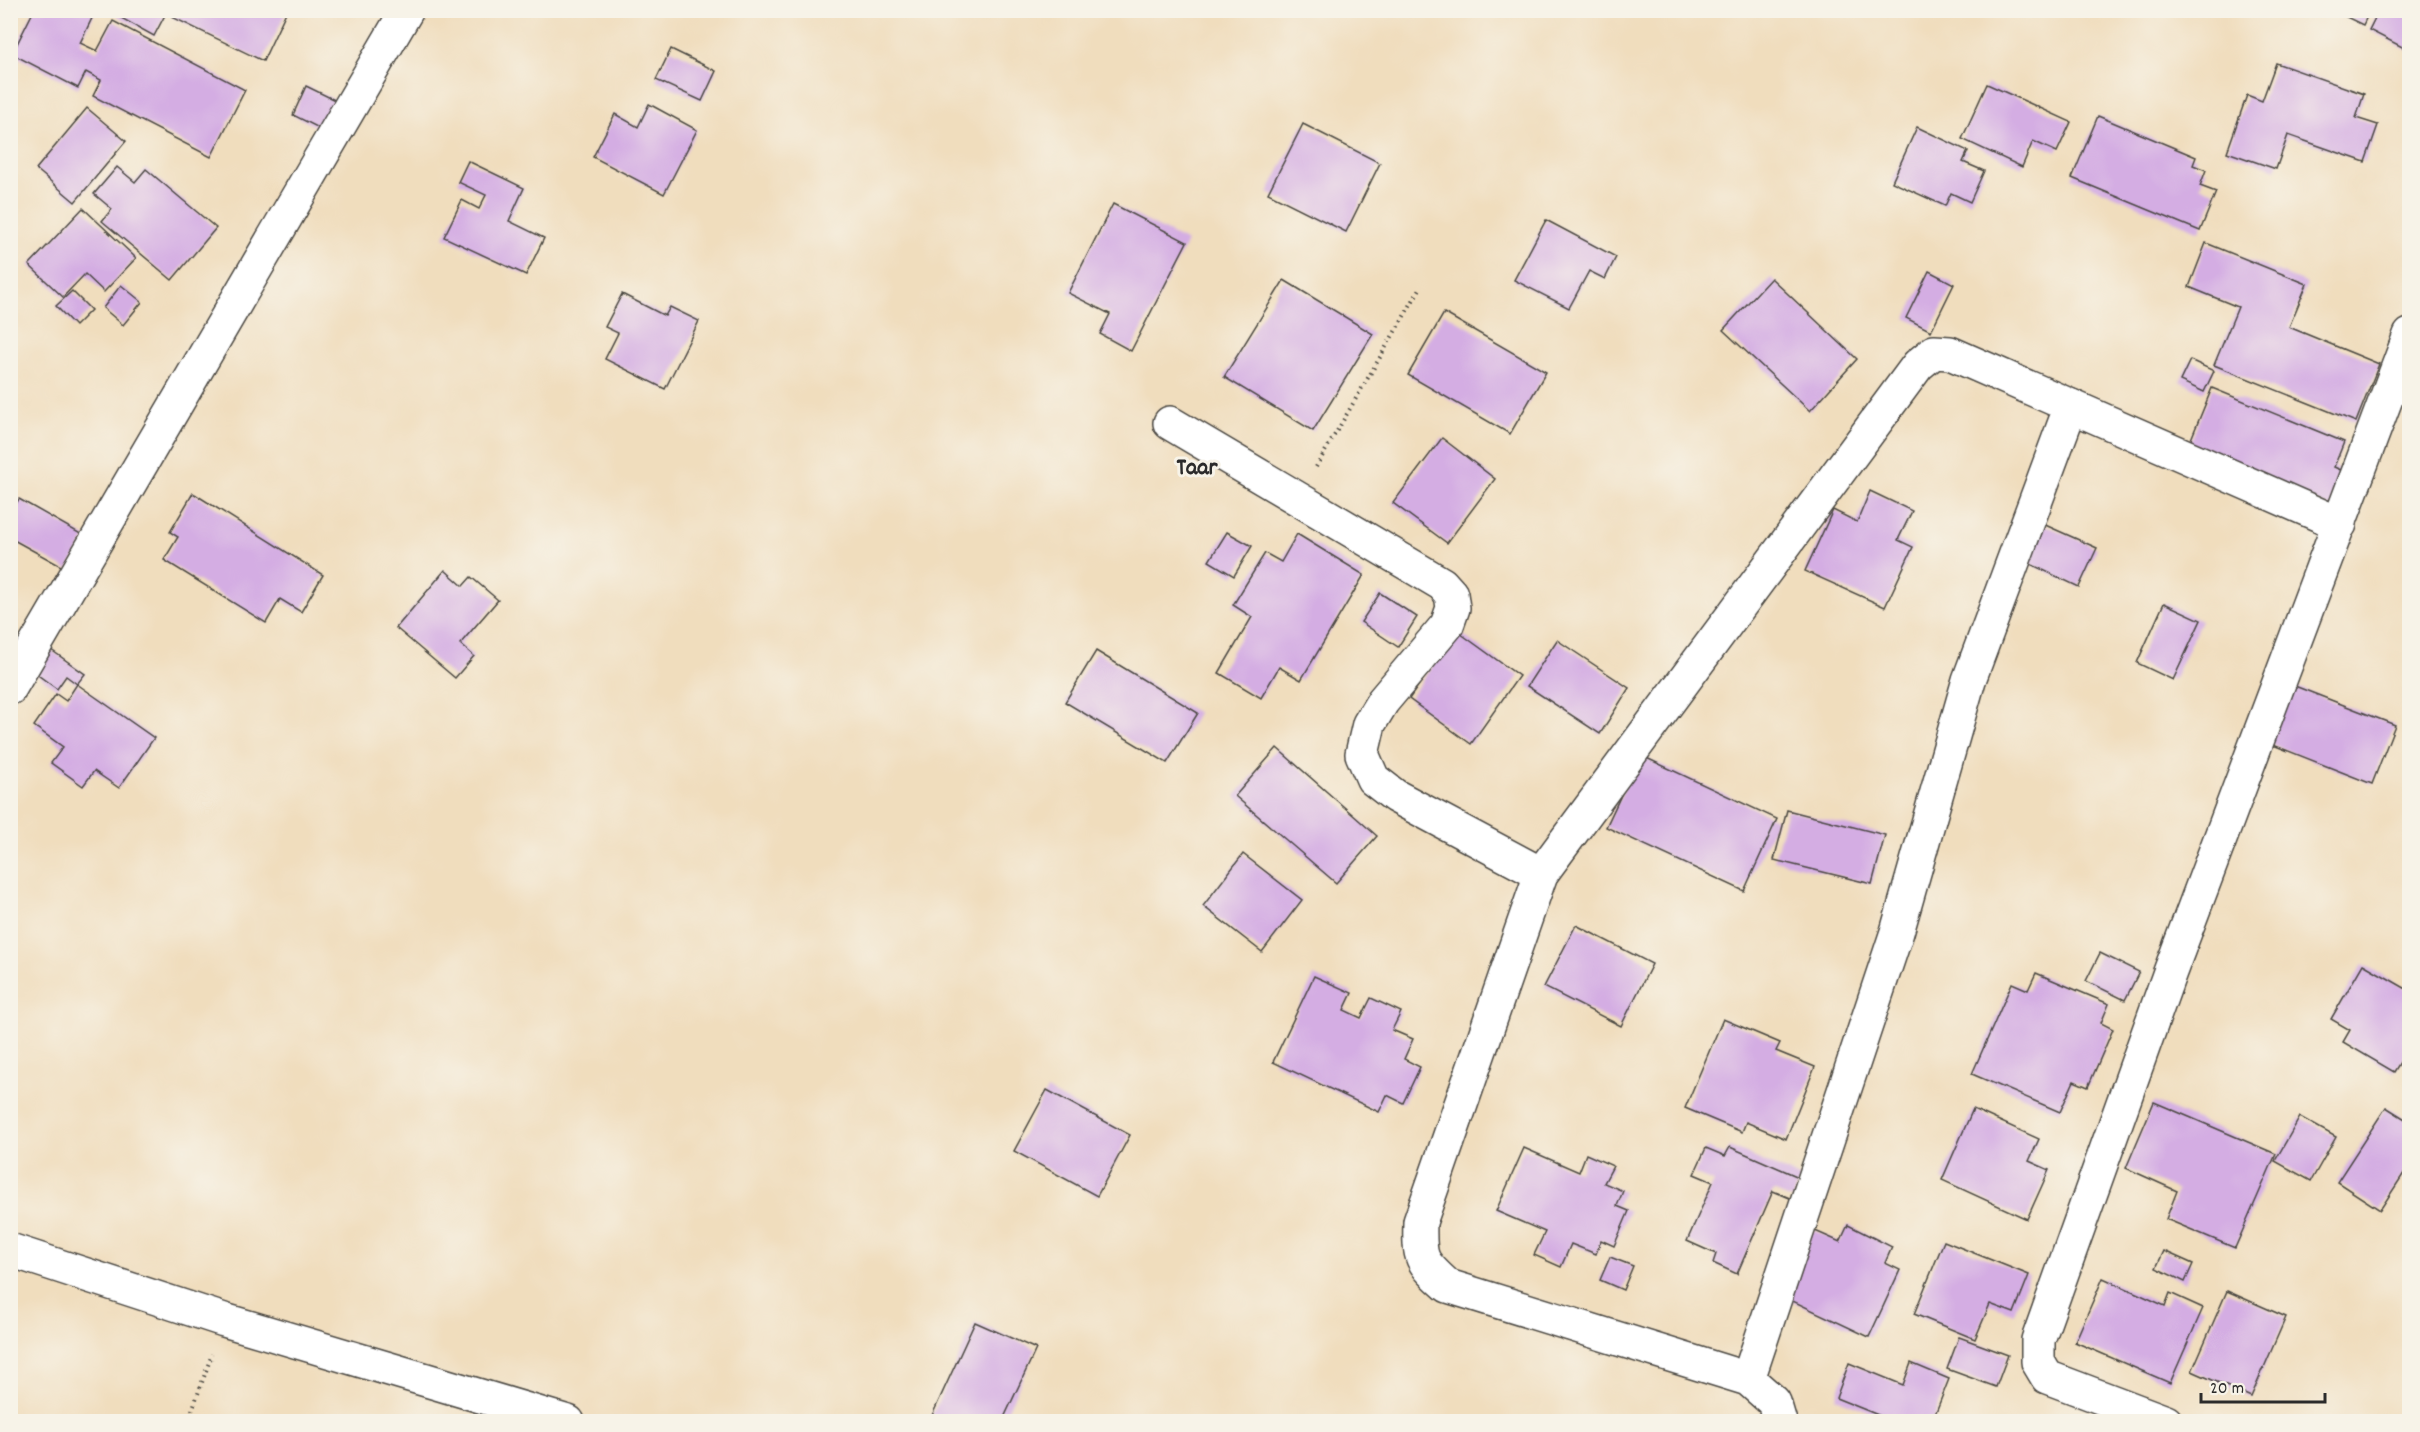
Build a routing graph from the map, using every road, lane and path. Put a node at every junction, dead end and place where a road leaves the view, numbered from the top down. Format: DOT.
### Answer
graph roads {
  1 [pos="407,10"];
  2 [pos="1421,287"];
  3 [pos="2409,335"];
  4 [pos="2071,406"];
  5 [pos="1170,423"];
  6 [pos="1297,499"];
  7 [pos="2340,524"];
  8 [pos="10,688"];
  9 [pos="1541,873"];
  10 [pos="10,1250"];
  11 [pos="224,1320"];
  12 [pos="1748,1379"];
  13 [pos="562,1421"];
  14 [pos="188,1422"];
  15 [pos="1780,1422"];
  16 [pos="2166,1422"];
  1 -- 8 [label="street"];
  2 -- 6 [label="path"];
  3 -- 7 [label="street"];
  4 -- 7 [label="street"];
  4 -- 9 [label="street"];
  4 -- 12 [label="street"];
  5 -- 6 [label="street"];
  6 -- 9 [label="street"];
  7 -- 16 [label="street"];
  9 -- 12 [label="street"];
  10 -- 11 [label="street"];
  11 -- 13 [label="street"];
  11 -- 14 [label="path"];
  12 -- 15 [label="street"];
}
